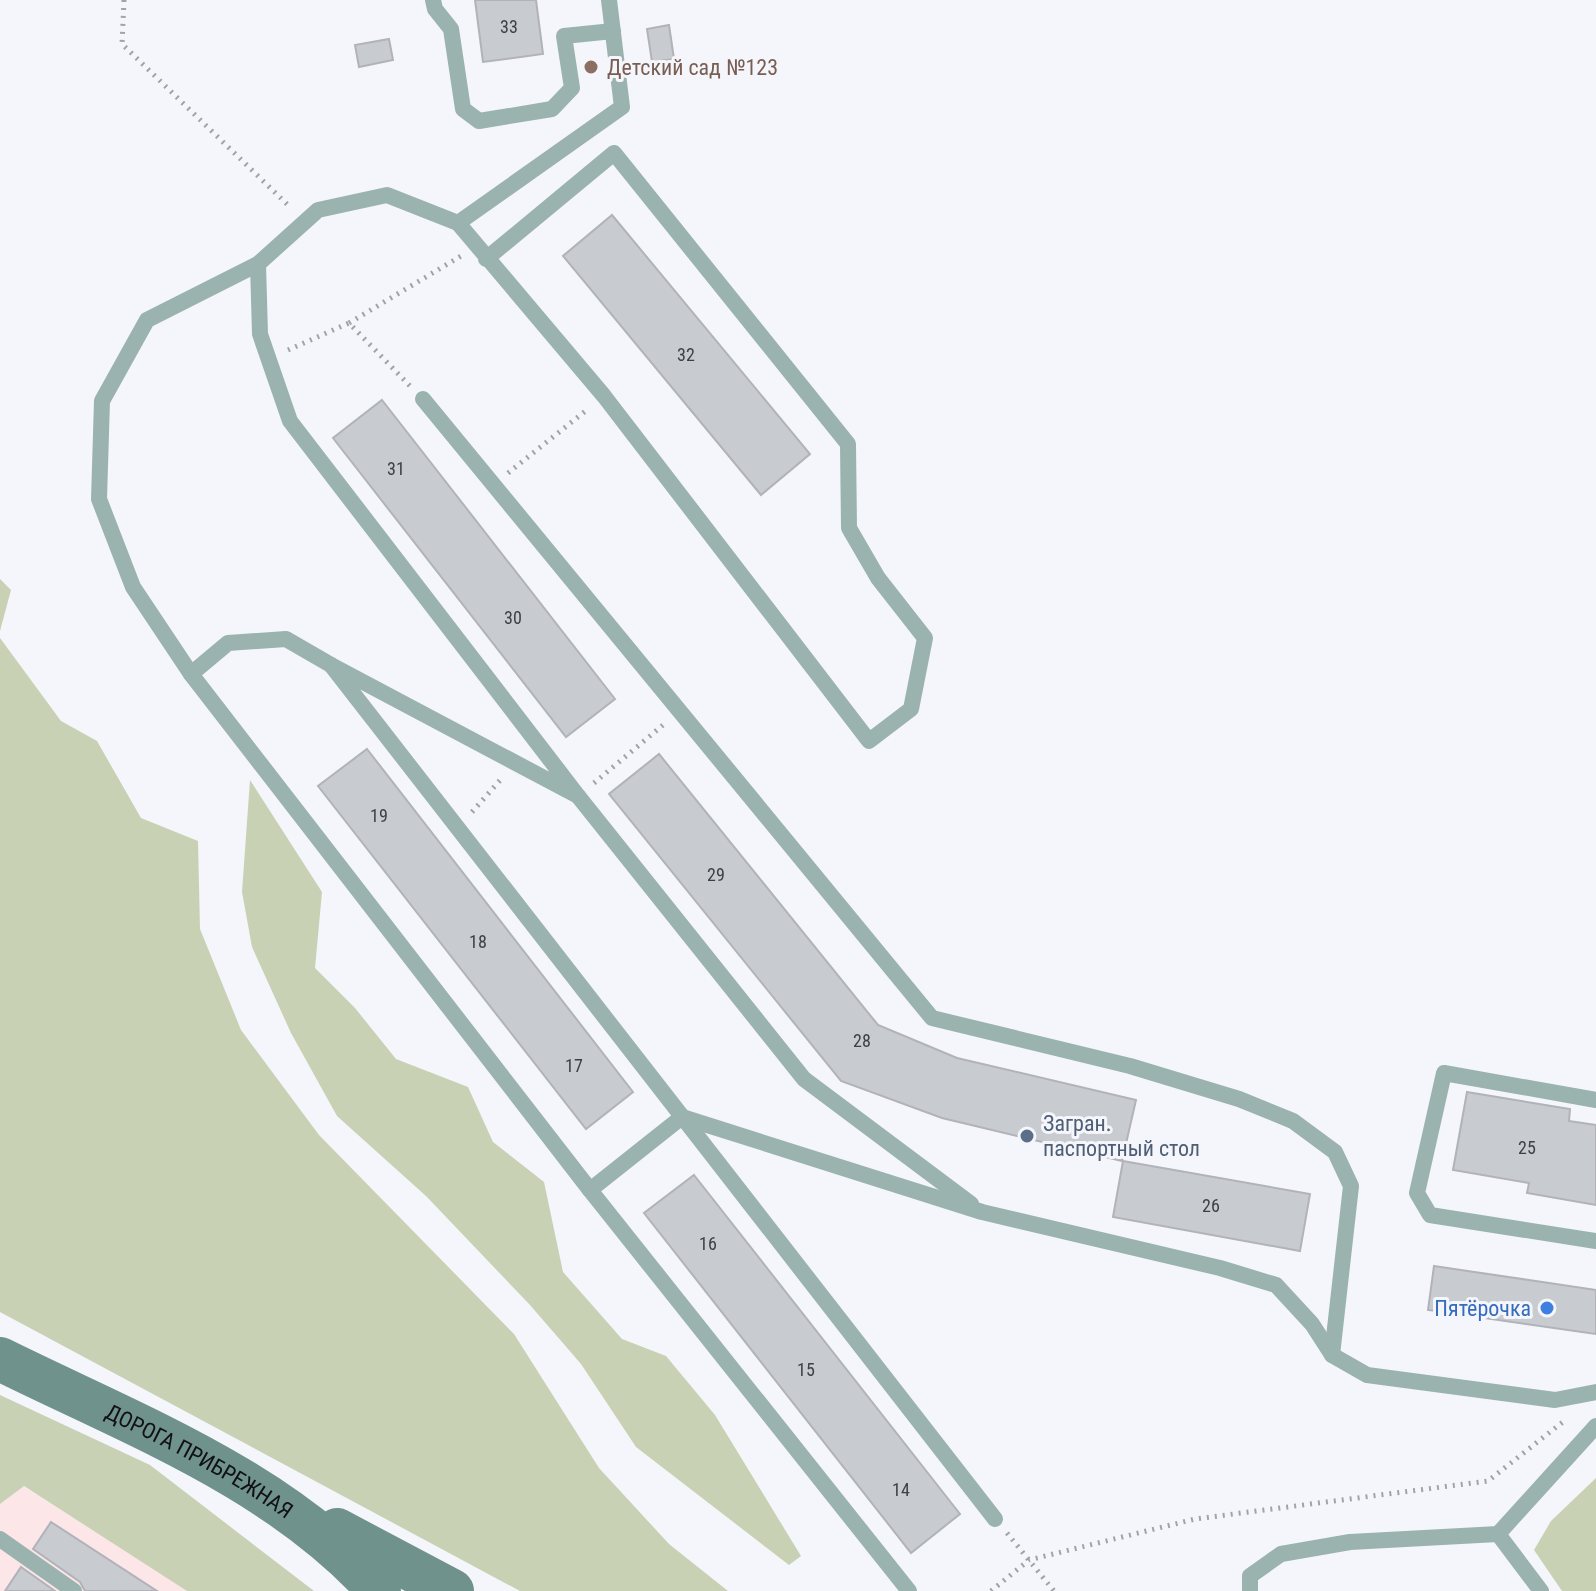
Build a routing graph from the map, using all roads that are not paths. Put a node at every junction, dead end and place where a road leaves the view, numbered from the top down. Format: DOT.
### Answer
graph roads {
  1 [pos="433,0"];
  2 [pos="609,0"];
  3 [pos="613,31"];
  4 [pos="458,223"];
  5 [pos="481,252"];
  6 [pos="258,264"];
  7 [pos="423,399"];
  8 [pos="331,665"];
  9 [pos="191,674"];
  10 [pos="578,796"];
  11 [pos="1596,1100"];
  12 [pos="682,1117"];
  13 [pos="590,1190"];
  14 [pos="982,1212"];
  15 [pos="1596,1241"];
  16 [pos="1332,1355"];
  17 [pos="0,1359"];
  18 [pos="1596,1392"];
  19 [pos="1596,1426"];
  20 [pos="240,1478"];
  21 [pos="995,1519"];
  22 [pos="1498,1534"];
  23 [pos="0,1539"];
  24 [pos="74,1591"];
  25 [pos="379,1591"];
  26 [pos="452,1591"];
  27 [pos="909,1591"];
  28 [pos="1250,1591"];
  29 [pos="1541,1591"];
  1 -- 3 [label="lane"];
  2 -- 3 [label="lane"];
  3 -- 4 [label="lane"];
  4 -- 5 [label="lane"];
  4 -- 6 [label="lane"];
  5 -- 5 [label="lane"];
  6 -- 9 [label="lane"];
  6 -- 10 [label="lane"];
  7 -- 16 [label="lane"];
  8 -- 9 [label="lane"];
  8 -- 10 [label="lane"];
  8 -- 12 [label="lane"];
  9 -- 13 [label="lane"];
  10 -- 14 [label="lane"];
  11 -- 15 [label="lane"];
  12 -- 13 [label="lane"];
  12 -- 14 [label="lane"];
  12 -- 21 [label="lane"];
  13 -- 27 [label="lane"];
  14 -- 16 [label="lane"];
  16 -- 18 [label="lane"];
  17 -- 20 [label="main road, ДОРОГА ПРИБРЕЖНАЯ"];
  19 -- 22 [label="lane"];
  20 -- 25 [label="main road, ДОРОГА ПРИБРЕЖНАЯ"];
  20 -- 26 [label="main road"];
  22 -- 28 [label="lane"];
  22 -- 29 [label="lane"];
  23 -- 24 [label="lane"];
}
